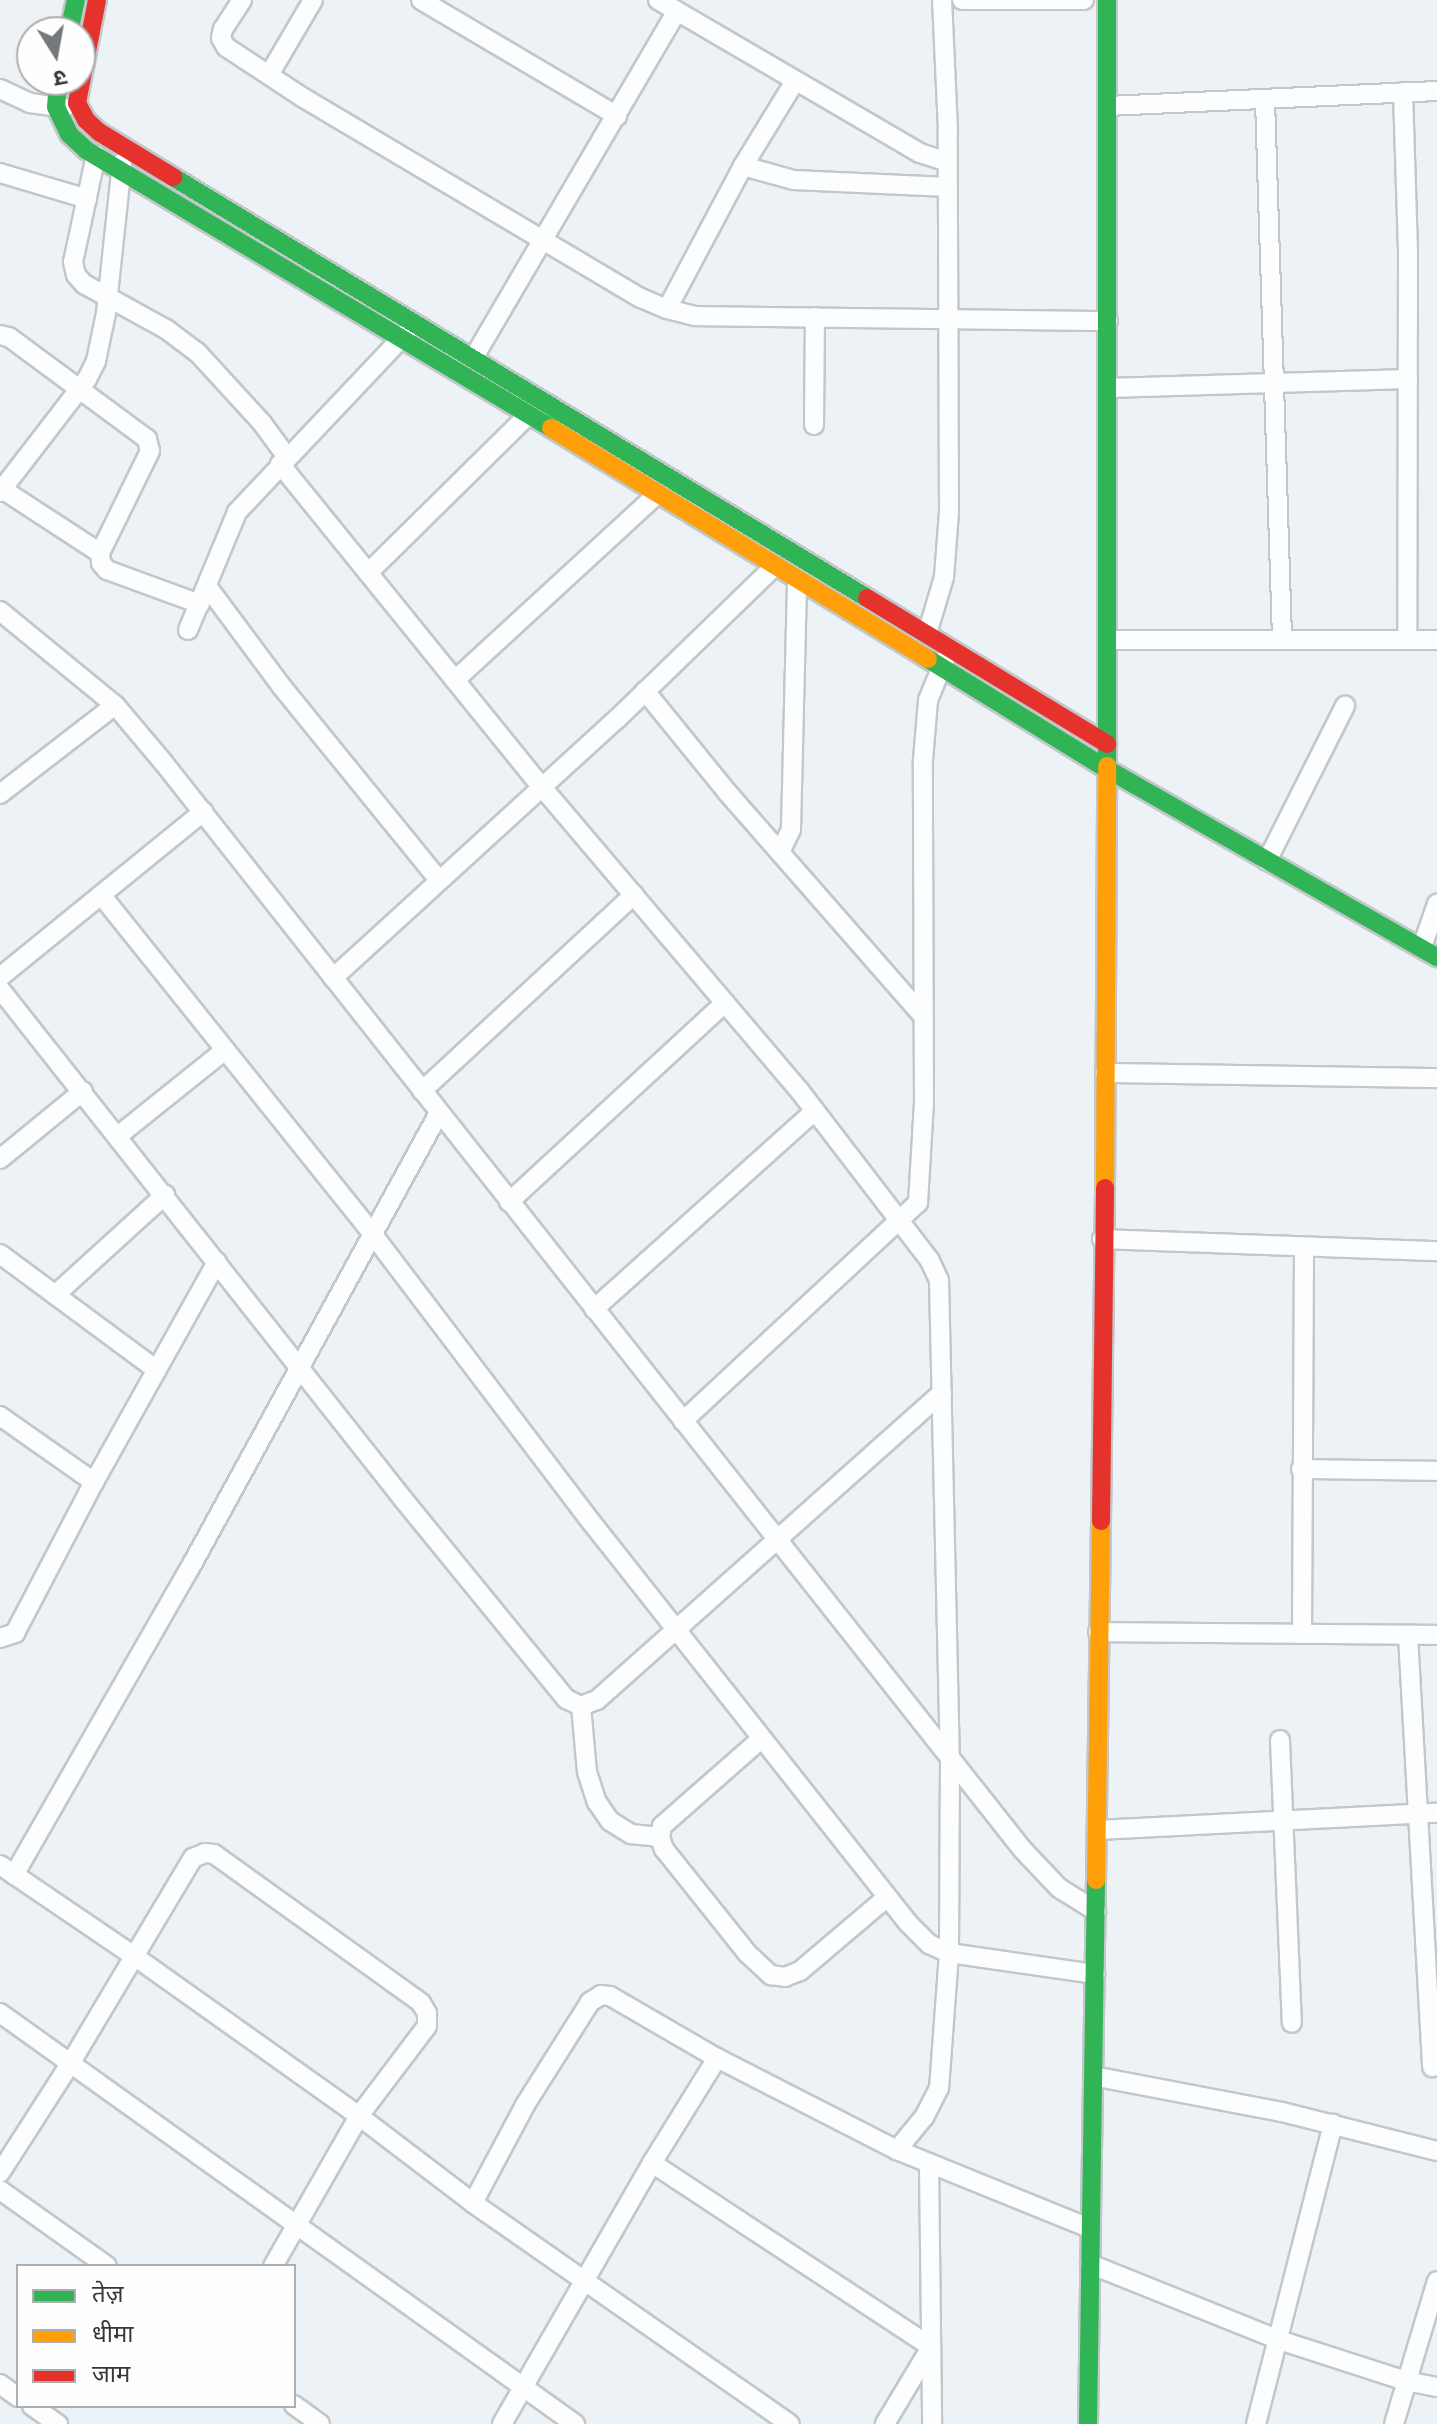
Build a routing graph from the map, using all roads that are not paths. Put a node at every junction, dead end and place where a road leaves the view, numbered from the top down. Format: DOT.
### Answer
graph roads {
  1 [pos="97,0"];
  2 [pos="242,0"];
  3 [pos="313,0"];
  4 [pos="421,0"];
  5 [pos="658,0"];
  6 [pos="942,0"];
  7 [pos="962,0"];
  8 [pos="1084,0"];
  9 [pos="1107,0"];
  10 [pos="677,11"];
  11 [pos="269,75"];
  12 [pos="795,81"];
  13 [pos="0,89"];
  14 [pos="1437,91"];
  15 [pos="1403,92"];
  16 [pos="57,96"];
  17 [pos="1265,100"];
  18 [pos="1107,106"];
  19 [pos="56,107"];
  20 [pos="80,111"];
  21 [pos="617,116"];
  22 [pos="130,150"];
  23 [pos="96,155"];
  24 [pos="948,162"];
  25 [pos="743,166"];
  26 [pos="119,169"];
  27 [pos="1,176"];
  28 [pos="948,187"];
  29 [pos="87,199"];
  30 [pos="545,241"];
  31 [pos="108,298"];
  32 [pos="667,309"];
  33 [pos="815,317"];
  34 [pos="947,319"];
  35 [pos="414,321"];
  36 [pos="1108,321"];
  37 [pos="0,335"];
  38 [pos="403,339"];
  39 [pos="474,357"];
  40 [pos="1408,379"];
  41 [pos="1274,383"];
  42 [pos="1108,388"];
  43 [pos="79,389"];
  44 [pos="528,415"];
  45 [pos="814,425"];
  46 [pos="283,460"];
  47 [pos="1,490"];
  48 [pos="657,494"];
  49 [pos="100,553"];
  50 [pos="774,567"];
  51 [pos="368,573"];
  52 [pos="797,581"];
  53 [pos="203,595"];
  54 [pos="0,611"];
  55 [pos="188,630"];
  56 [pos="927,634"];
  57 [pos="1282,639"];
  58 [pos="1407,639"];
  59 [pos="1108,640"];
  60 [pos="1437,640"];
  61 [pos="951,649"];
  62 [pos="940,667"];
  63 [pos="455,680"];
  64 [pos="645,691"];
  65 [pos="115,705"];
  66 [pos="1345,706"];
  67 [pos="1107,744"];
  68 [pos="1107,769"];
  69 [pos="541,786"];
  70 [pos="2,789"];
  71 [pos="203,812"];
  72 [pos="780,852"];
  73 [pos="1267,861"];
  74 [pos="438,879"];
  75 [pos="634,895"];
  76 [pos="102,896"];
  77 [pos="1437,904"];
  78 [pos="1430,952"];
  79 [pos="0,977"];
  80 [pos="333,978"];
  81 [pos="0,989"];
  82 [pos="725,1003"];
  83 [pos="923,1016"];
  84 [pos="225,1050"];
  85 [pos="1105,1073"];
  86 [pos="1437,1078"];
  87 [pos="83,1091"];
  88 [pos="422,1091"];
  89 [pos="815,1111"];
  90 [pos="439,1113"];
  91 [pos="119,1135"];
  92 [pos="0,1159"];
  93 [pos="165,1195"];
  94 [pos="509,1202"];
  95 [pos="900,1224"];
  96 [pos="374,1236"];
  97 [pos="1102,1239"];
  98 [pos="1304,1247"];
  99 [pos="1437,1251"];
  100 [pos="0,1254"];
  101 [pos="217,1262"];
  102 [pos="55,1295"];
  103 [pos="594,1309"];
  104 [pos="298,1367"];
  105 [pos="157,1370"];
  106 [pos="942,1393"];
  107 [pos="0,1416"];
  108 [pos="683,1421"];
  109 [pos="1301,1469"];
  110 [pos="1437,1471"];
  111 [pos="94,1482"];
  112 [pos="777,1540"];
  113 [pos="678,1630"];
  114 [pos="1098,1632"];
  115 [pos="1302,1634"];
  116 [pos="1408,1635"];
  117 [pos="1437,1635"];
  118 [pos="0,1638"];
  119 [pos="581,1706"];
  120 [pos="761,1739"];
  121 [pos="1280,1740"];
  122 [pos="950,1759"];
  123 [pos="1428,1813"];
  124 [pos="1282,1821"];
  125 [pos="1097,1830"];
  126 [pos="660,1837"];
  127 [pos="7,1870"];
  128 [pos="886,1898"];
  129 [pos="1096,1911"];
  130 [pos="949,1953"];
  131 [pos="134,1956"];
  132 [pos="1095,1974"];
  133 [pos="0,2013"];
  134 [pos="1292,2023"];
  135 [pos="717,2058"];
  136 [pos="70,2064"];
  137 [pos="1432,2067"];
  138 [pos="1093,2076"];
  139 [pos="359,2116"];
  140 [pos="1333,2124"];
  141 [pos="897,2150"];
  142 [pos="1437,2151"];
  143 [pos="652,2163"];
  144 [pos="929,2165"];
  145 [pos="0,2173"];
  146 [pos="0,2190"];
  147 [pos="473,2203"];
  148 [pos="298,2223"];
  149 [pos="1089,2228"];
  150 [pos="104,2264"];
  151 [pos="274,2264"];
  152 [pos="1090,2264"];
  153 [pos="1437,2281"];
  154 [pos="586,2283"];
  155 [pos="1279,2340"];
  156 [pos="931,2347"];
  157 [pos="1406,2381"];
  158 [pos="1437,2387"];
  159 [pos="524,2388"];
  160 [pos="296,2406"];
  161 [pos="35,2408"];
  162 [pos="58,2424"];
  163 [pos="320,2424"];
  164 [pos="502,2424"];
  165 [pos="575,2424"];
  166 [pos="790,2424"];
  167 [pos="885,2424"];
  168 [pos="932,2424"];
  169 [pos="1088,2424"];
  170 [pos="1256,2424"];
  171 [pos="1394,2424"];
  1 -- 20 [label="street"];
  2 -- 11 [label="street"];
  3 -- 11 [label="street"];
  4 -- 21 [label="street"];
  5 -- 10 [label="street"];
  6 -- 24 [label="street"];
  7 -- 8 [label="street"];
  9 -- 18 [label="street"];
  10 -- 12 [label="street"];
  10 -- 21 [label="street"];
  11 -- 30 [label="street"];
  12 -- 24 [label="street"];
  12 -- 25 [label="street"];
  13 -- 19 [label="street"];
  14 -- 15 [label="street"];
  15 -- 17 [label="street"];
  15 -- 40 [label="street"];
  16 -- 19 [label="street"];
  17 -- 18 [label="street"];
  17 -- 41 [label="street"];
  18 -- 36 [label="street"];
  19 -- 20 [label="street"];
  19 -- 23 [label="street"];
  20 -- 22 [label="street"];
  21 -- 30 [label="street"];
  22 -- 26 [label="street"];
  22 -- 35 [label="street"];
  23 -- 26 [label="street"];
  23 -- 29 [label="street"];
  24 -- 28 [label="street"];
  25 -- 28 [label="street"];
  25 -- 32 [label="street"];
  26 -- 31 [label="street"];
  26 -- 38 [label="street"];
  27 -- 29 [label="street"];
  28 -- 34 [label="street"];
  29 -- 31 [label="street"];
  30 -- 32 [label="street"];
  30 -- 39 [label="street"];
  31 -- 43 [label="street"];
  31 -- 46 [label="street"];
  32 -- 33 [label="street"];
  33 -- 34 [label="street"];
  33 -- 45 [label="street"];
  34 -- 36 [label="street"];
  34 -- 56 [label="street"];
  35 -- 38 [label="street"];
  35 -- 39 [label="street"];
  36 -- 42 [label="street"];
  37 -- 43 [label="street"];
  38 -- 44 [label="street"];
  38 -- 46 [label="street"];
  39 -- 56 [label="street"];
  40 -- 41 [label="street"];
  40 -- 58 [label="street"];
  41 -- 42 [label="street"];
  41 -- 57 [label="street"];
  42 -- 59 [label="street"];
  43 -- 47 [label="street"];
  43 -- 49 [label="street"];
  44 -- 48 [label="street"];
  44 -- 51 [label="street"];
  46 -- 51 [label="street"];
  46 -- 53 [label="street"];
  47 -- 49 [label="street"];
  48 -- 50 [label="street"];
  48 -- 63 [label="street"];
  49 -- 53 [label="street"];
  50 -- 52 [label="street"];
  50 -- 64 [label="street"];
  51 -- 63 [label="street"];
  52 -- 62 [label="street"];
  52 -- 72 [label="street"];
  53 -- 55 [label="street"];
  53 -- 74 [label="street"];
  54 -- 65 [label="street"];
  56 -- 61 [label="street"];
  57 -- 58 [label="street"];
  57 -- 59 [label="street"];
  58 -- 60 [label="street"];
  59 -- 67 [label="street"];
  61 -- 62 [label="street"];
  61 -- 67 [label="street"];
  62 -- 68 [label="street"];
  62 -- 83 [label="street"];
  63 -- 69 [label="street"];
  64 -- 69 [label="street"];
  64 -- 72 [label="street"];
  65 -- 70 [label="street"];
  65 -- 71 [label="street"];
  66 -- 73 [label="street"];
  67 -- 68 [label="street"];
  68 -- 73 [label="street"];
  68 -- 85 [label="street"];
  69 -- 74 [label="street"];
  69 -- 75 [label="street"];
  71 -- 76 [label="street"];
  71 -- 80 [label="street"];
  72 -- 83 [label="street"];
  73 -- 78 [label="street"];
  74 -- 80 [label="street"];
  75 -- 82 [label="street"];
  75 -- 88 [label="street"];
  76 -- 79 [label="street"];
  76 -- 84 [label="street"];
  77 -- 78 [label="street"];
  80 -- 88 [label="street"];
  81 -- 87 [label="street"];
  82 -- 89 [label="street"];
  82 -- 94 [label="street"];
  83 -- 95 [label="street"];
  84 -- 91 [label="street"];
  84 -- 96 [label="street"];
  85 -- 86 [label="street"];
  85 -- 97 [label="street"];
  87 -- 91 [label="street"];
  87 -- 92 [label="street"];
  88 -- 90 [label="street"];
  89 -- 95 [label="street"];
  89 -- 103 [label="street"];
  90 -- 94 [label="street"];
  90 -- 96 [label="street"];
  91 -- 93 [label="street"];
  93 -- 101 [label="street"];
  93 -- 102 [label="street"];
  94 -- 103 [label="street"];
  95 -- 106 [label="street"];
  95 -- 108 [label="street"];
  96 -- 104 [label="street"];
  96 -- 113 [label="street"];
  97 -- 98 [label="street"];
  97 -- 114 [label="street"];
  98 -- 99 [label="street"];
  98 -- 109 [label="street"];
  100 -- 102 [label="street"];
  101 -- 104 [label="street"];
  101 -- 105 [label="street"];
  102 -- 105 [label="street"];
  103 -- 108 [label="street"];
  104 -- 119 [label="street"];
  104 -- 127 [label="street"];
  105 -- 111 [label="street"];
  106 -- 112 [label="street"];
  106 -- 122 [label="street"];
  107 -- 111 [label="street"];
  108 -- 112 [label="street"];
  109 -- 110 [label="street"];
  109 -- 115 [label="street"];
  111 -- 118 [label="street"];
  112 -- 113 [label="street"];
  112 -- 122 [label="street"];
  113 -- 119 [label="street"];
  113 -- 120 [label="street"];
  114 -- 115 [label="street"];
  114 -- 125 [label="street"];
  115 -- 116 [label="street"];
  116 -- 117 [label="street"];
  116 -- 123 [label="street"];
  119 -- 126 [label="street"];
  120 -- 126 [label="street"];
  120 -- 128 [label="street"];
  121 -- 124 [label="street"];
  122 -- 129 [label="street"];
  122 -- 130 [label="street"];
  123 -- 124 [label="street"];
  123 -- 137 [label="street"];
  124 -- 125 [label="street"];
  124 -- 134 [label="street"];
  125 -- 129 [label="street"];
  126 -- 128 [label="street"];
  127 -- 131 [label="street"];
  128 -- 130 [label="street"];
  129 -- 132 [label="street"];
  130 -- 132 [label="street"];
  130 -- 141 [label="street"];
  131 -- 136 [label="street"];
  131 -- 139 [label="street"];
  131 -- 139 [label="street"];
  132 -- 138 [label="street"];
  133 -- 136 [label="street"];
  135 -- 141 [label="street"];
  135 -- 143 [label="street"];
  135 -- 147 [label="street"];
  136 -- 145 [label="street"];
  136 -- 148 [label="street"];
  138 -- 140 [label="street"];
  138 -- 149 [label="street"];
  139 -- 147 [label="street"];
  139 -- 148 [label="street"];
  140 -- 142 [label="street"];
  140 -- 155 [label="street"];
  141 -- 144 [label="street"];
  143 -- 154 [label="street"];
  143 -- 156 [label="street"];
  144 -- 149 [label="street"];
  144 -- 156 [label="street"];
  146 -- 150 [label="street"];
  147 -- 154 [label="street"];
  148 -- 151 [label="street"];
  148 -- 159 [label="street"];
  149 -- 152 [label="street"];
  152 -- 155 [label="street"];
  152 -- 169 [label="street"];
  153 -- 157 [label="street"];
  154 -- 159 [label="street"];
  154 -- 166 [label="street"];
  155 -- 157 [label="street"];
  155 -- 170 [label="street"];
  156 -- 167 [label="street"];
  156 -- 168 [label="street"];
  157 -- 158 [label="street"];
  157 -- 171 [label="street"];
  159 -- 164 [label="street"];
  159 -- 165 [label="street"];
  160 -- 163 [label="street"];
  161 -- 162 [label="street"];
}
